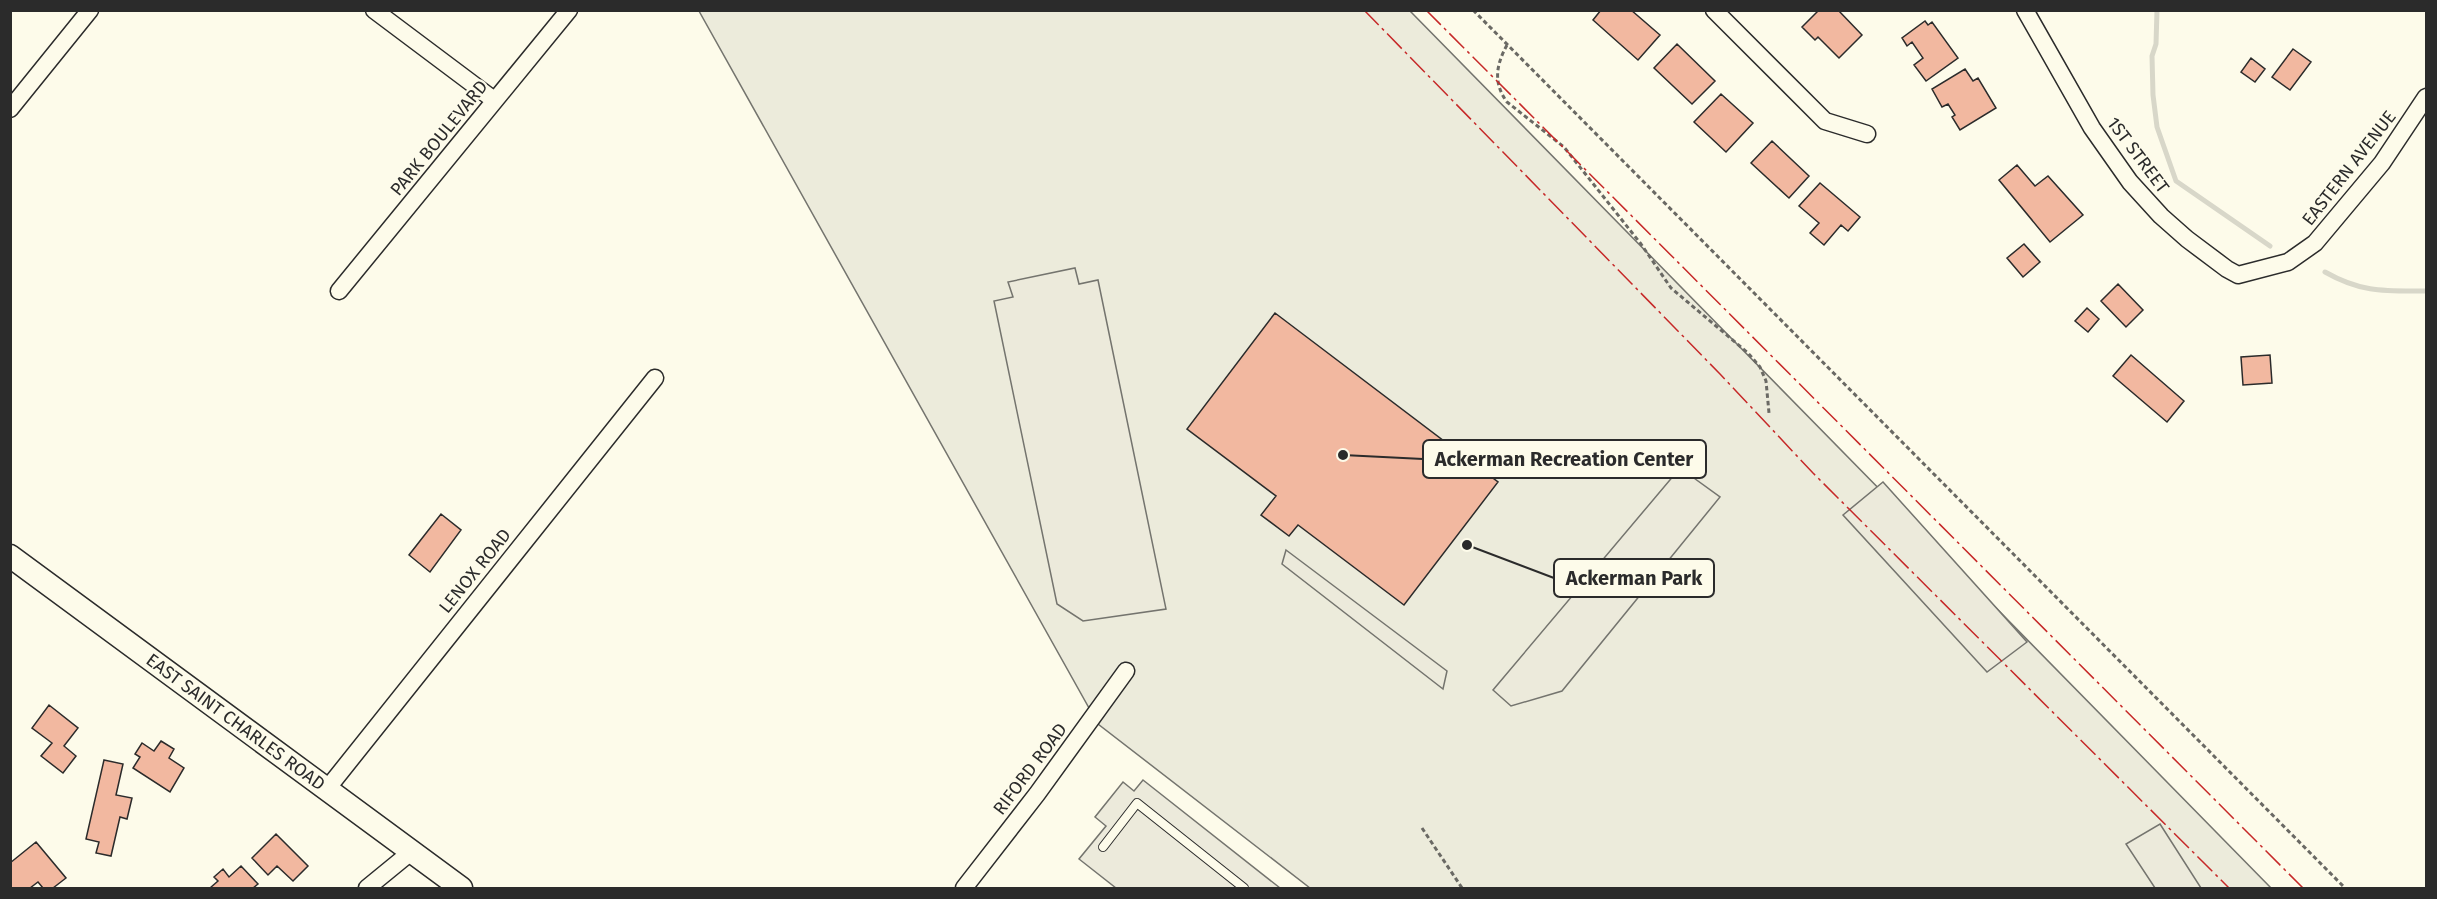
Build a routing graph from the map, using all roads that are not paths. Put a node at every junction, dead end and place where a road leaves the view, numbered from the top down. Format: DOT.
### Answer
graph roads {
  1 [pos="90,10"];
  2 [pos="374,10"];
  3 [pos="568,10"];
  4 [pos="1714,10"];
  5 [pos="2025,10"];
  6 [pos="2427,97"];
  7 [pos="494,100"];
  8 [pos="10,109"];
  9 [pos="1867,134"];
  10 [pos="2263,270"];
  11 [pos="339,291"];
  12 [pos="655,378"];
  13 [pos="10,556"];
  14 [pos="1126,671"];
  15 [pos="327,789"];
  16 [pos="1103,847"];
  17 [pos="411,852"];
  18 [pos="367,888"];
  19 [pos="461,888"];
  20 [pos="964,888"];
  21 [pos="1244,888"];
  1 -- 8 [label="street"];
  2 -- 7 [label="street"];
  3 -- 7 [label="street, PARK BOULEVARD"];
  4 -- 9 [label="street"];
  5 -- 10 [label="street, 1ST STREET"];
  6 -- 10 [label="street, EASTERN AVENUE"];
  7 -- 11 [label="street, PARK BOULEVARD"];
  12 -- 15 [label="street, LENOX ROAD"];
  13 -- 15 [label="main road, EAST SAINT CHARLES ROAD"];
  14 -- 20 [label="street, RIFORD ROAD"];
  15 -- 17 [label="main road, EAST SAINT CHARLES ROAD"];
  16 -- 21 [label="lane"];
  17 -- 18 [label="street"];
  17 -- 19 [label="main road, EAST SAINT CHARLES ROAD"];
}
